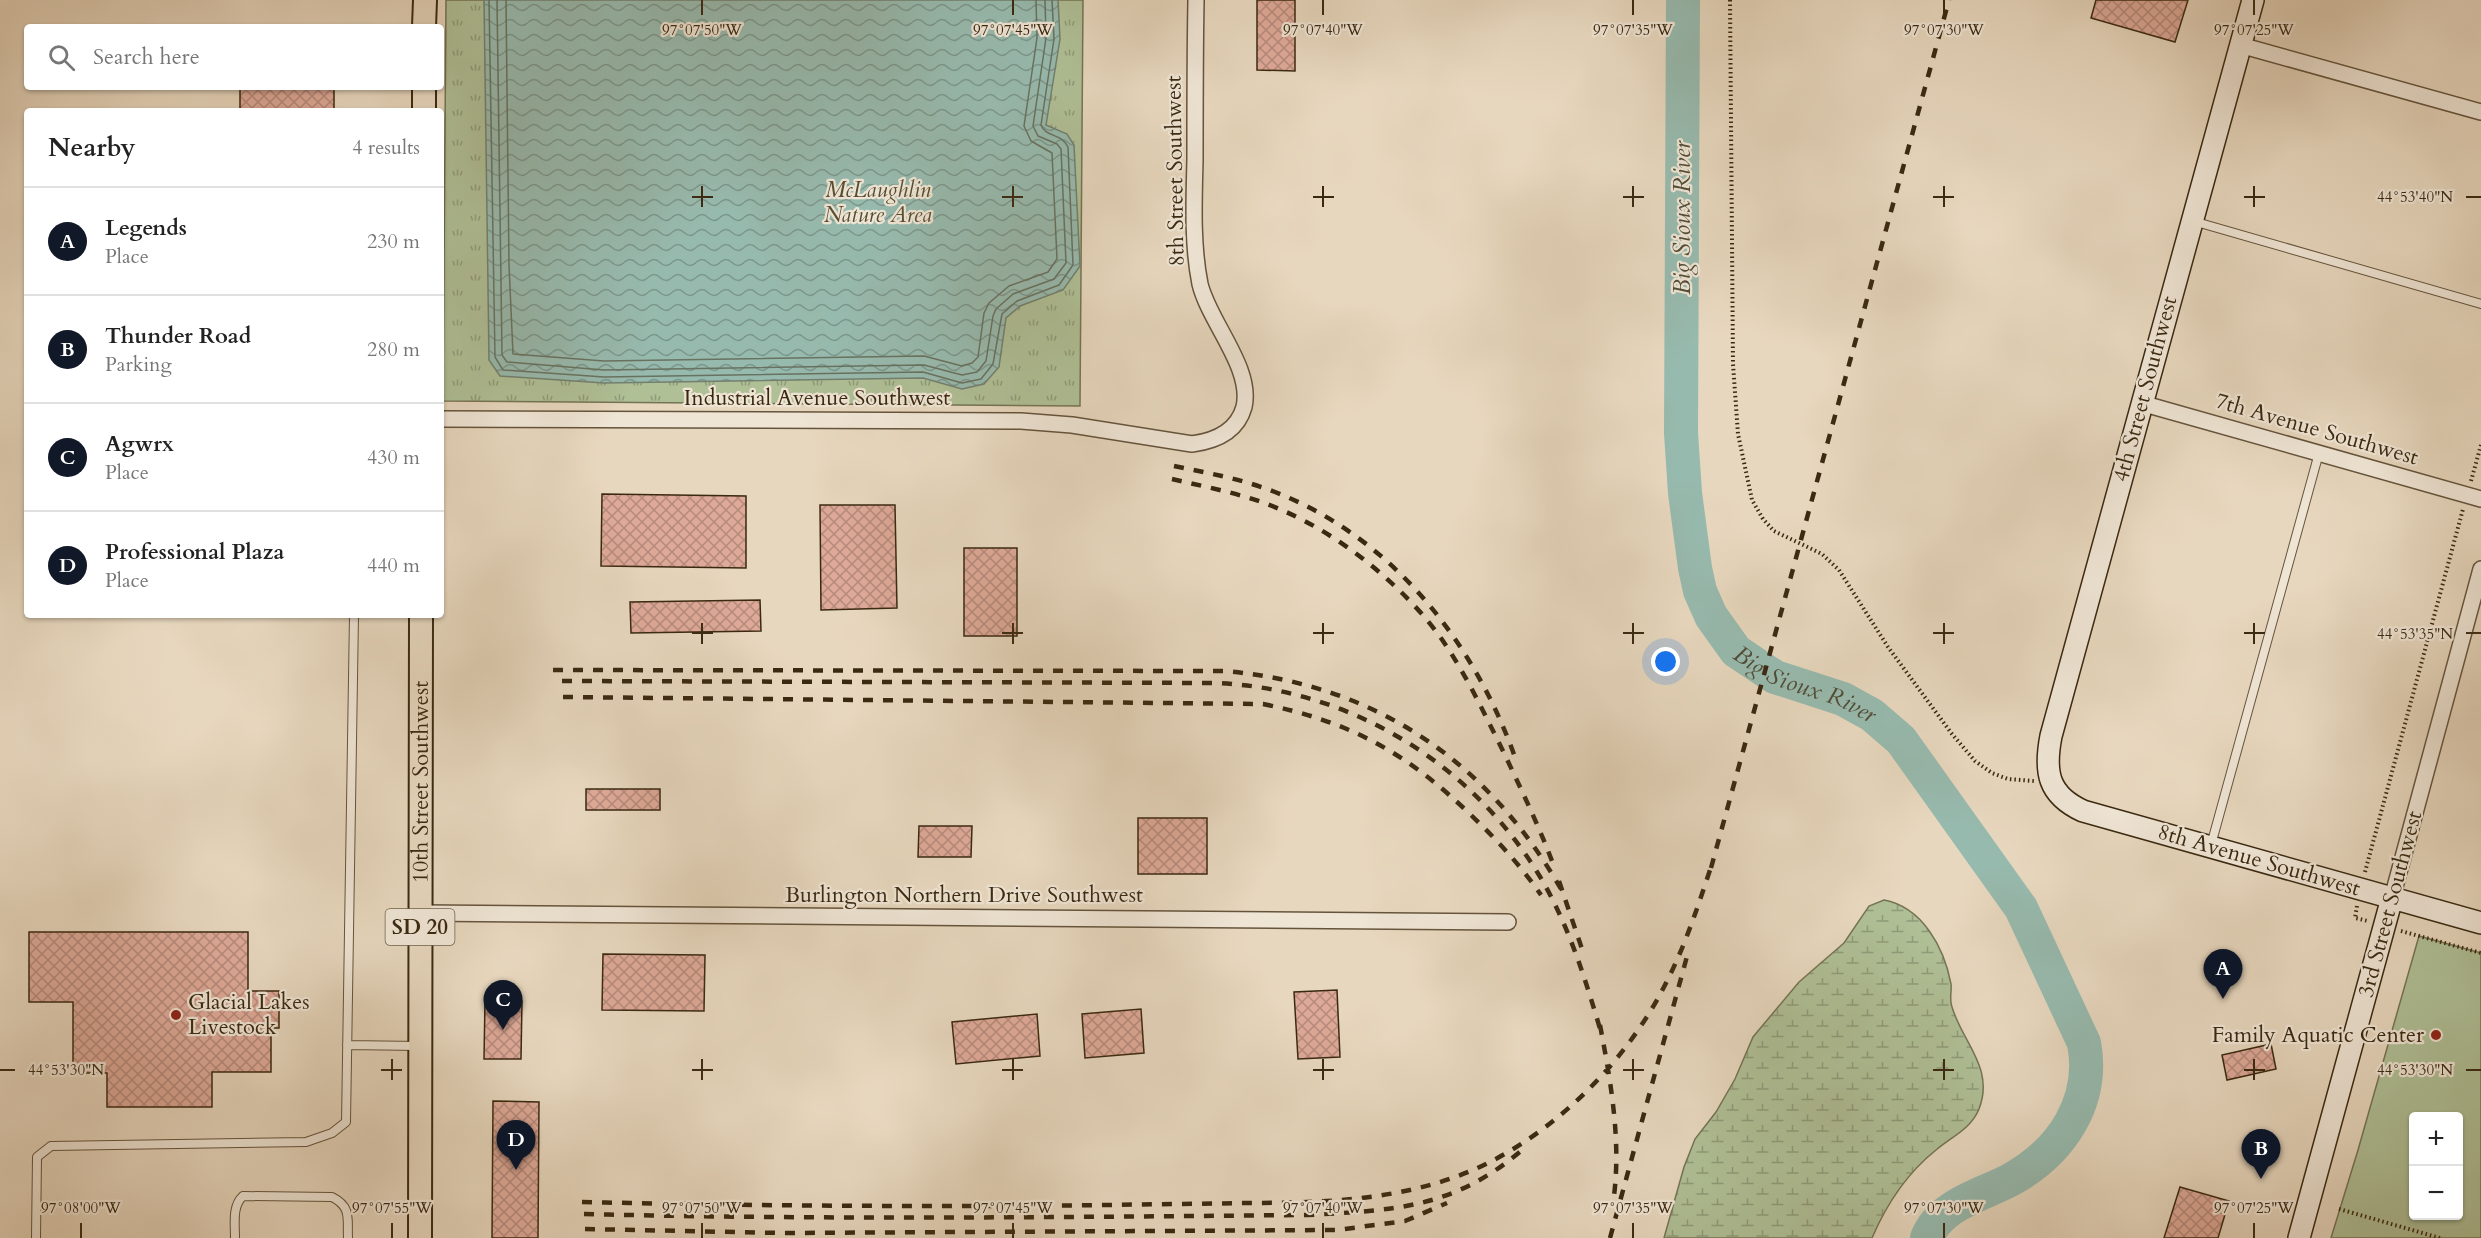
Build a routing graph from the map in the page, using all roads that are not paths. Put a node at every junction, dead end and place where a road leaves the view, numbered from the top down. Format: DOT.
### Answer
graph roads {
  1 [pos="425,0"];
  2 [pos="1196,0"];
  3 [pos="2253,0"];
  4 [pos="424,24"];
  5 [pos="2240,45"];
  6 [pos="424,90"];
  7 [pos="424,108"];
  8 [pos="2481,112"];
  9 [pos="2192,221"];
  10 [pos="2481,304"];
  11 [pos="2141,403"];
  12 [pos="444,419"];
  13 [pos="1192,444"];
  14 [pos="2319,453"];
  15 [pos="2474,497"];
  16 [pos="2481,569"];
  17 [pos="354,618"];
  18 [pos="422,618"];
  19 [pos="2050,779"];
  20 [pos="2211,847"];
  21 [pos="2391,898"];
  22 [pos="420,913"];
  23 [pos="1508,922"];
  24 [pos="2481,923"];
  25 [pos="347,1045"];
  26 [pos="420,1046"];
  27 [pos="36,1238"];
  28 [pos="235,1238"];
  29 [pos="348,1238"];
  30 [pos="420,1238"];
  31 [pos="2299,1238"];
  1 -- 4 [label="main road"];
  2 -- 13 [label="street, 8th Street Southwest"];
  3 -- 5 [label="street, 4th Street Southwest"];
  5 -- 8 [label="street"];
  5 -- 9 [label="street, 4th Street Southwest"];
  6 -- 7 [label="main road"];
  9 -- 10 [label="lane"];
  9 -- 11 [label="street, 4th Street Southwest"];
  11 -- 14 [label="street, 7th Avenue Southwest"];
  11 -- 19 [label="street, 4th Street Southwest"];
  12 -- 13 [label="street, Industrial Avenue Southwest"];
  14 -- 15 [label="street, 7th Avenue Southwest"];
  14 -- 20 [label="lane"];
  16 -- 21 [label="street, 3rd Street Southwest"];
  17 -- 25 [label="lane"];
  18 -- 22 [label="main road, 10th Street Southwest / SD 20"];
  19 -- 20 [label="street, 8th Avenue Southwest"];
  20 -- 21 [label="street, 8th Avenue Southwest"];
  21 -- 24 [label="street, 8th Avenue Southwest"];
  21 -- 31 [label="street, 3rd Street Southwest"];
  22 -- 23 [label="street, Burlington Northern Drive Southwest"];
  22 -- 26 [label="main road, 10th Street Southwest / SD 20"];
  25 -- 26 [label="lane"];
  25 -- 27 [label="lane"];
  26 -- 30 [label="main road, 10th Street Southwest / SD 20"];
  28 -- 29 [label="lane"];
}
